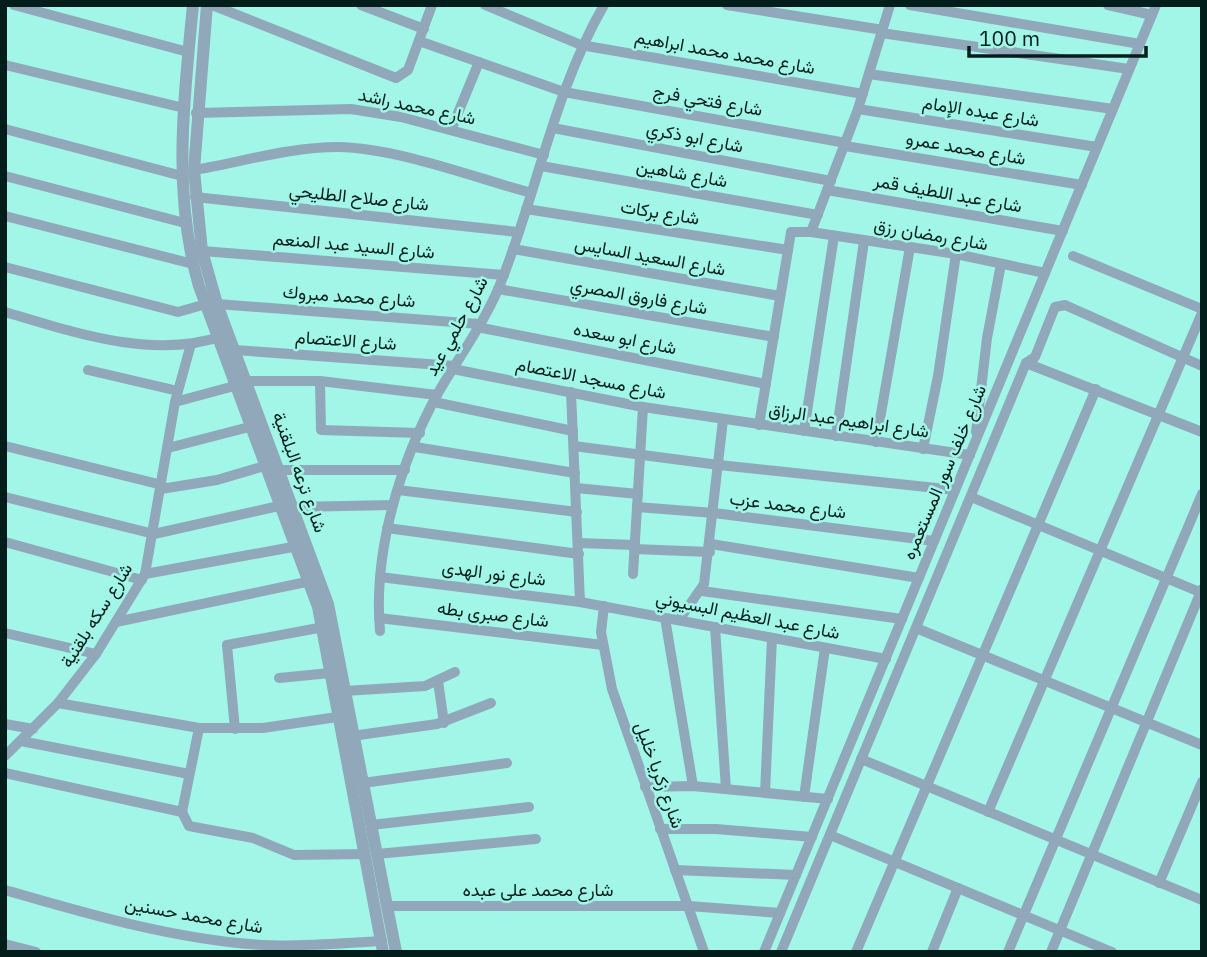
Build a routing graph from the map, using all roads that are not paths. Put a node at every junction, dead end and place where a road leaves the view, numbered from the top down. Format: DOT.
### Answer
graph roads {
  1 [pos="14,5"];
  2 [pos="193,5"];
  3 [pos="207,5"];
  4 [pos="212,5"];
  5 [pos="361,5"];
  6 [pos="432,5"];
  7 [pos="485,5"];
  8 [pos="604,5"];
  9 [pos="727,5"];
  10 [pos="890,5"];
  11 [pos="910,5"];
  12 [pos="1108,5"];
  13 [pos="1154,10"];
  14 [pos="424,29"];
  15 [pos="882,32"];
  16 [pos="419,41"];
  17 [pos="1140,44"];
  18 [pos="581,45"];
  19 [pos="188,52"];
  20 [pos="479,62"];
  21 [pos="5,65"];
  22 [pos="1129,69"];
  23 [pos="869,74"];
  24 [pos="564,92"];
  25 [pos="863,94"];
  26 [pos="859,109"];
  27 [pos="1113,109"];
  28 [pos="190,111"];
  29 [pos="553,128"];
  30 [pos="5,129"];
  31 [pos="451,130"];
  32 [pos="845,144"];
  33 [pos="1097,147"];
  34 [pos="544,155"];
  35 [pos="541,166"];
  36 [pos="188,173"];
  37 [pos="5,176"];
  38 [pos="1082,185"];
  39 [pos="829,186"];
  40 [pos="531,193"];
  41 [pos="195,197"];
  42 [pos="526,209"];
  43 [pos="818,215"];
  44 [pos="5,216"];
  45 [pos="185,223"];
  46 [pos="1063,231"];
  47 [pos="518,232"];
  48 [pos="811,232"];
  49 [pos="834,236"];
  50 [pos="864,240"];
  51 [pos="910,247"];
  52 [pos="513,249"];
  53 [pos="788,250"];
  54 [pos="202,251"];
  55 [pos="956,254"];
  56 [pos="1073,256"];
  57 [pos="193,264"];
  58 [pos="1001,264"];
  59 [pos="5,267"];
  60 [pos="1045,273"];
  61 [pos="504,275"];
  62 [pos="498,289"];
  63 [pos="780,296"];
  64 [pos="211,304"];
  65 [pos="1202,311"];
  66 [pos="5,312"];
  67 [pos="478,325"];
  68 [pos="224,335"];
  69 [pos="774,337"];
  70 [pos="191,344"];
  71 [pos="235,350"];
  72 [pos="1182,358"];
  73 [pos="1026,363"];
  74 [pos="1202,366"];
  75 [pos="454,367"];
  76 [pos="88,370"];
  77 [pos="320,381"];
  78 [pos="243,383"];
  79 [pos="766,384"];
  80 [pos="1096,390"];
  81 [pos="571,393"];
  82 [pos="176,397"];
  83 [pos="436,398"];
  84 [pos="643,407"];
  85 [pos="1158,414"];
  86 [pos="723,420"];
  87 [pos="759,425"];
  88 [pos="253,426"];
  89 [pos="573,430"];
  90 [pos="804,431"];
  91 [pos="1202,432"];
  92 [pos="420,433"];
  93 [pos="836,436"];
  94 [pos="876,442"];
  95 [pos="975,442"];
  96 [pos="5,446"];
  97 [pos="574,446"];
  98 [pos="415,447"];
  99 [pos="168,448"];
  100 [pos="923,449"];
  101 [pos="640,455"];
  102 [pos="970,455"];
  103 [pos="719,465"];
  104 [pos="274,467"];
  105 [pos="405,470"];
  106 [pos="575,473"];
  107 [pos="162,487"];
  108 [pos="576,488"];
  109 [pos="398,490"];
  110 [pos="955,490"];
  111 [pos="638,495"];
  112 [pos="5,497"];
  113 [pos="1201,497"];
  114 [pos="971,498"];
  115 [pos="393,505"];
  116 [pos="288,506"];
  117 [pos="637,508"];
  118 [pos="577,512"];
  119 [pos="714,513"];
  120 [pos="1189,523"];
  121 [pos="1037,525"];
  122 [pos="387,528"];
  123 [pos="1202,529"];
  124 [pos="154,534"];
  125 [pos="934,541"];
  126 [pos="5,542"];
  127 [pos="298,546"];
  128 [pos="634,547"];
  129 [pos="579,548"];
  130 [pos="710,548"];
  131 [pos="1100,551"];
  132 [pos="633,574"];
  133 [pos="144,577"];
  134 [pos="380,577"];
  135 [pos="1166,578"];
  136 [pos="919,579"];
  137 [pos="311,581"];
  138 [pos="702,591"];
  139 [pos="1201,591"];
  140 [pos="580,602"];
  141 [pos="604,606"];
  142 [pos="379,618"];
  143 [pos="666,618"];
  144 [pos="902,619"];
  145 [pos="679,620"];
  146 [pos="116,622"];
  147 [pos="328,626"];
  148 [pos="715,627"];
  149 [pos="916,628"];
  150 [pos="380,631"];
  151 [pos="5,633"];
  152 [pos="772,638"];
  153 [pos="603,645"];
  154 [pos="825,648"];
  155 [pos="96,654"];
  156 [pos="982,655"];
  157 [pos="886,659"];
  158 [pos="456,672"];
  159 [pos="330,673"];
  160 [pos="279,678"];
  161 [pos="1044,680"];
  162 [pos="438,681"];
  163 [pos="345,691"];
  164 [pos="58,703"];
  165 [pos="491,703"];
  166 [pos="1111,708"];
  167 [pos="337,717"];
  168 [pos="444,723"];
  169 [pos="1146,723"];
  170 [pos="5,724"];
  171 [pos="199,728"];
  172 [pos="33,729"];
  173 [pos="235,729"];
  174 [pos="352,736"];
  175 [pos="21,741"];
  176 [pos="1202,745"];
  177 [pos="5,756"];
  178 [pos="861,760"];
  179 [pos="508,763"];
  180 [pos="5,772"];
  181 [pos="189,774"];
  182 [pos="1202,782"];
  183 [pos="363,783"];
  184 [pos="693,786"];
  185 [pos="925,786"];
  186 [pos="645,787"];
  187 [pos="726,789"];
  188 [pos="765,793"];
  189 [pos="804,797"];
  190 [pos="828,799"];
  191 [pos="529,807"];
  192 [pos="182,812"];
  193 [pos="988,812"];
  194 [pos="371,825"];
  195 [pos="660,829"];
  196 [pos="830,835"];
  197 [pos="812,837"];
  198 [pos="536,839"];
  199 [pos="1055,840"];
  200 [pos="370,854"];
  201 [pos="1091,855"];
  202 [pos="894,862"];
  203 [pos="675,870"];
  204 [pos="796,874"];
  205 [pos="1159,883"];
  206 [pos="958,888"];
  207 [pos="5,890"];
  208 [pos="1202,900"];
  209 [pos="387,906"];
  210 [pos="688,906"];
  211 [pos="780,913"];
  212 [pos="1024,915"];
  213 [pos="1060,930"];
  214 [pos="5,944"];
  215 [pos="382,947"];
  216 [pos="264,948"];
  217 [pos="36,952"];
  218 [pos="396,952"];
  219 [pos="704,952"];
  220 [pos="764,952"];
  221 [pos="781,952"];
  222 [pos="856,952"];
  223 [pos="932,952"];
  224 [pos="1008,952"];
  225 [pos="1051,952"];
  226 [pos="1112,952"];
  1 -- 19 [label="street"];
  2 -- 19 [label="street, شارع ترعه البلقنية"];
  3 -- 28 [label="street, شارع ترعه البلقنية"];
  4 -- 16 [label="street"];
  5 -- 14 [label="street"];
  6 -- 14 [label="street"];
  7 -- 18 [label="street, شارع محمد محمد ابراهيم"];
  8 -- 18 [label="street, شارع حلمي عيد"];
  9 -- 15 [label="street"];
  10 -- 15 [label="street"];
  11 -- 17 [label="street"];
  12 -- 13 [label="street"];
  13 -- 17 [label="street, شارع خلف سور المستعمره"];
  14 -- 16 [label="street"];
  15 -- 22 [label="street"];
  15 -- 23 [label="street"];
  16 -- 20 [label="street, شارع فتحي فرج"];
  17 -- 22 [label="street, شارع خلف سور المستعمره"];
  18 -- 24 [label="street, شارع حلمي عيد"];
  18 -- 25 [label="street, شارع محمد محمد ابراهيم"];
  19 -- 28 [label="street, شارع ترعه البلقنية"];
  20 -- 24 [label="street, شارع فتحي فرج"];
  20 -- 31 [label="street"];
  21 -- 28 [label="street, شارع محمد راشد"];
  22 -- 27 [label="street, شارع خلف سور المستعمره"];
  23 -- 25 [label="street"];
  23 -- 27 [label="street"];
  24 -- 29 [label="street, شارع حلمي عيد"];
  24 -- 32 [label="street, شارع فتحي فرج"];
  25 -- 26 [label="street"];
  26 -- 32 [label="street"];
  26 -- 33 [label="street, شارع عبده الإمام"];
  27 -- 33 [label="street, شارع خلف سور المستعمره"];
  28 -- 31 [label="street, شارع محمد راشد"];
  28 -- 36 [label="street, شارع ترعه البلقنية"];
  29 -- 34 [label="street, شارع حلمي عيد"];
  29 -- 39 [label="street, شارع ابو ذكري"];
  30 -- 36 [label="street"];
  31 -- 34 [label="street, شارع محمد راشد"];
  32 -- 38 [label="street, شارع محمد عمرو"];
  32 -- 39 [label="street"];
  33 -- 38 [label="street, شارع خلف سور المستعمره"];
  34 -- 35 [label="street, شارع حلمي عيد"];
  35 -- 40 [label="street, شارع حلمي عيد"];
  35 -- 43 [label="street, شارع شاهين"];
  36 -- 40 [label="street"];
  36 -- 41 [label="street, شارع ترعه البلقنية"];
  36 -- 45 [label="street, شارع ترعه البلقنية"];
  37 -- 45 [label="street"];
  38 -- 46 [label="street, شارع خلف سور المستعمره"];
  39 -- 43 [label="street"];
  39 -- 46 [label="street, شارع عبد اللطيف قمر"];
  40 -- 42 [label="street, شارع حلمي عيد"];
  41 -- 47 [label="street, شارع صلاح الطليحي"];
  41 -- 54 [label="street, شارع ترعه البلقنية"];
  42 -- 47 [label="street, شارع حلمي عيد"];
  42 -- 53 [label="street, شارع بركات"];
  43 -- 48 [label="street"];
  44 -- 57 [label="street"];
  45 -- 57 [label="street, شارع ترعه البلقنية"];
  46 -- 60 [label="street, شارع خلف سور المستعمره"];
  47 -- 52 [label="street, شارع حلمي عيد"];
  48 -- 49 [label="street, شارع رمضان رزق"];
  48 -- 53 [label="street"];
  49 -- 50 [label="street, شارع رمضان رزق"];
  49 -- 90 [label="street"];
  50 -- 51 [label="street, شارع رمضان رزق"];
  50 -- 93 [label="street"];
  51 -- 55 [label="street, شارع رمضان رزق"];
  51 -- 94 [label="street"];
  52 -- 61 [label="street, شارع حلمي عيد"];
  52 -- 63 [label="street, شارع السعيد السايس"];
  53 -- 63 [label="street"];
  54 -- 61 [label="street, شارع السيد عبد المنعم"];
  54 -- 64 [label="street, شارع ترعه البلقنية"];
  55 -- 58 [label="street, شارع رمضان رزق"];
  55 -- 100 [label="street"];
  56 -- 65 [label="street"];
  57 -- 64 [label="street, شارع ترعه البلقنية"];
  58 -- 60 [label="street, شارع رمضان رزق"];
  58 -- 95 [label="street"];
  59 -- 64 [label="street, شارع محمد مبروك"];
  60 -- 95 [label="street, شارع خلف سور المستعمره"];
  61 -- 62 [label="street, شارع حلمي عيد"];
  62 -- 67 [label="street, شارع حلمي عيد"];
  62 -- 69 [label="street, شارع فاروق المصري"];
  63 -- 69 [label="street"];
  64 -- 67 [label="street, شارع محمد مبروك"];
  64 -- 68 [label="street, شارع ترعه البلقنية"];
  65 -- 72 [label="street"];
  66 -- 70 [label="street"];
  67 -- 75 [label="street, شارع حلمي عيد"];
  67 -- 79 [label="street, شارع ابو سعده"];
  68 -- 70 [label="street"];
  68 -- 71 [label="street, شارع ترعه البلقنية"];
  68 -- 78 [label="street, شارع ترعه البلقنية"];
  69 -- 79 [label="street"];
  70 -- 82 [label="street, شارع سكه بلقنية"];
  71 -- 75 [label="street, شارع الاعتصام"];
  71 -- 78 [label="street, شارع ترعه البلقنية"];
  72 -- 73 [label="street"];
  72 -- 74 [label="street"];
  72 -- 85 [label="street"];
  73 -- 80 [label="street"];
  73 -- 114 [label="street"];
  75 -- 81 [label="street, شارع مسجد الاعتصام"];
  75 -- 83 [label="street, شارع حلمي عيد"];
  76 -- 82 [label="street"];
  77 -- 78 [label="street"];
  77 -- 83 [label="street"];
  77 -- 92 [label="street"];
  78 -- 82 [label="street"];
  78 -- 88 [label="street, شارع ترعه البلقنية"];
  78 -- 104 [label="street, شارع ترعه البلقنية"];
  79 -- 87 [label="street"];
  80 -- 85 [label="street"];
  80 -- 121 [label="street"];
  81 -- 84 [label="street, شارع مسجد الاعتصام"];
  81 -- 89 [label="street"];
  82 -- 99 [label="street, شارع سكه بلقنية"];
  83 -- 89 [label="street"];
  83 -- 92 [label="street, شارع حلمي عيد"];
  84 -- 86 [label="street, شارع مسجد الاعتصام"];
  84 -- 101 [label="street"];
  85 -- 91 [label="street"];
  85 -- 131 [label="street"];
  86 -- 87 [label="street, شارع ابراهيم عبد الرزاق"];
  86 -- 103 [label="street"];
  87 -- 90 [label="street, شارع ابراهيم عبد الرزاق"];
  88 -- 99 [label="street"];
  88 -- 104 [label="street, شارع ترعه البلقنية"];
  89 -- 97 [label="street"];
  90 -- 93 [label="street, شارع ابراهيم عبد الرزاق"];
  92 -- 98 [label="street, شارع حلمي عيد"];
  93 -- 94 [label="street, شارع ابراهيم عبد الرزاق"];
  94 -- 100 [label="street, شارع ابراهيم عبد الرزاق"];
  95 -- 102 [label="street, شارع خلف سور المستعمره"];
  96 -- 107 [label="street"];
  97 -- 101 [label="street"];
  97 -- 106 [label="street"];
  98 -- 105 [label="street, شارع حلمي عيد"];
  98 -- 106 [label="street"];
  99 -- 107 [label="street, شارع سكه بلقنية"];
  100 -- 102 [label="street, شارع ابراهيم عبد الرزاق"];
  101 -- 103 [label="street"];
  101 -- 111 [label="street"];
  102 -- 110 [label="street, شارع خلف سور المستعمره"];
  103 -- 110 [label="street"];
  103 -- 119 [label="street"];
  104 -- 105 [label="street"];
  104 -- 107 [label="street"];
  104 -- 116 [label="street, شارع ترعه البلقنية"];
  105 -- 109 [label="street, شارع حلمي عيد"];
  106 -- 108 [label="street"];
  107 -- 124 [label="street, شارع سكه بلقنية"];
  108 -- 111 [label="street"];
  108 -- 118 [label="street"];
  109 -- 115 [label="street, شارع حلمي عيد"];
  109 -- 118 [label="street"];
  110 -- 125 [label="street, شارع خلف سور المستعمره"];
  111 -- 117 [label="street"];
  112 -- 124 [label="street"];
  113 -- 120 [label="street"];
  114 -- 121 [label="street"];
  114 -- 149 [label="street"];
  115 -- 116 [label="street"];
  115 -- 122 [label="street, شارع حلمي عيد"];
  116 -- 124 [label="street"];
  116 -- 127 [label="street, شارع ترعه البلقنية"];
  116 -- 147 [label="street, شارع ترعه البلقنية"];
  117 -- 119 [label="street, شارع محمد عزب"];
  117 -- 128 [label="street"];
  118 -- 129 [label="street"];
  119 -- 125 [label="street, شارع محمد عزب"];
  119 -- 130 [label="street"];
  120 -- 123 [label="street"];
  120 -- 135 [label="street"];
  121 -- 131 [label="street"];
  121 -- 156 [label="street"];
  122 -- 129 [label="street"];
  122 -- 134 [label="street, شارع حلمي عيد"];
  124 -- 133 [label="street, شارع سكه بلقنية"];
  125 -- 136 [label="street, شارع خلف سور المستعمره"];
  126 -- 133 [label="street"];
  127 -- 133 [label="street"];
  127 -- 137 [label="street, شارع ترعه البلقنية"];
  128 -- 129 [label="street"];
  128 -- 130 [label="street"];
  128 -- 132 [label="street"];
  129 -- 140 [label="street"];
  130 -- 136 [label="street"];
  130 -- 138 [label="street"];
  131 -- 135 [label="street"];
  131 -- 161 [label="street"];
  133 -- 146 [label="street, شارع سكه بلقنية"];
  134 -- 140 [label="street, شارع نور الهدى"];
  134 -- 142 [label="street, شارع حلمي عيد"];
  135 -- 139 [label="street"];
  135 -- 166 [label="street"];
  136 -- 144 [label="street, شارع خلف سور المستعمره"];
  137 -- 146 [label="street"];
  137 -- 147 [label="street, شارع ترعه البلقنية"];
  138 -- 144 [label="street"];
  138 -- 145 [label="street"];
  139 -- 169 [label="street"];
  140 -- 141 [label="street, شارع نور الهدى"];
  141 -- 143 [label="street, شارع عبد العظيم البسيوني"];
  141 -- 153 [label="street, شارع زكريا خليل"];
  142 -- 150 [label="street, شارع حلمي عيد"];
  142 -- 153 [label="street, شارع صبرى بطه"];
  143 -- 145 [label="street, شارع عبد العظيم البسيوني"];
  143 -- 184 [label="street"];
  144 -- 157 [label="street, شارع خلف سور المستعمره"];
  145 -- 148 [label="street, شارع عبد العظيم البسيوني"];
  146 -- 155 [label="street, شارع سكه بلقنية"];
  147 -- 159 [label="street, شارع ترعه البلقنية"];
  147 -- 163 [label="street, شارع ترعه البلقنية"];
  147 -- 173 [label="street"];
  148 -- 152 [label="street, شارع عبد العظيم البسيوني"];
  148 -- 187 [label="street"];
  149 -- 156 [label="street"];
  149 -- 178 [label="street"];
  151 -- 155 [label="street"];
  152 -- 154 [label="street, شارع عبد العظيم البسيوني"];
  152 -- 188 [label="street"];
  153 -- 186 [label="street, شارع زكريا خليل"];
  154 -- 157 [label="street, شارع عبد العظيم البسيوني"];
  154 -- 189 [label="street"];
  155 -- 164 [label="street, شارع سكه بلقنية"];
  156 -- 161 [label="street"];
  156 -- 185 [label="street"];
  157 -- 190 [label="street, شارع خلف سور المستعمره"];
  158 -- 162 [label="street"];
  159 -- 160 [label="street"];
  159 -- 167 [label="street, شارع ترعه البلقنية"];
  161 -- 166 [label="street"];
  161 -- 193 [label="street"];
  162 -- 163 [label="street"];
  162 -- 168 [label="street"];
  163 -- 174 [label="street, شارع ترعه البلقنية"];
  164 -- 171 [label="street"];
  164 -- 172 [label="street, شارع سكه بلقنية"];
  165 -- 168 [label="street"];
  166 -- 169 [label="street"];
  166 -- 199 [label="street"];
  167 -- 173 [label="street"];
  167 -- 200 [label="street, شارع ترعه البلقنية"];
  168 -- 174 [label="street"];
  169 -- 176 [label="street"];
  169 -- 201 [label="street"];
  170 -- 172 [label="street"];
  171 -- 173 [label="street"];
  171 -- 181 [label="street"];
  172 -- 175 [label="street, شارع سكه بلقنية"];
  174 -- 183 [label="street, شارع ترعه البلقنية"];
  175 -- 177 [label="street, شارع سكه بلقنية"];
  175 -- 181 [label="street"];
  178 -- 185 [label="street"];
  178 -- 196 [label="street"];
  179 -- 183 [label="street"];
  180 -- 192 [label="street"];
  181 -- 192 [label="street"];
  182 -- 205 [label="street"];
  183 -- 194 [label="street, شارع ترعه البلقنية"];
  184 -- 186 [label="street"];
  184 -- 187 [label="street"];
  185 -- 193 [label="street"];
  185 -- 202 [label="street"];
  186 -- 195 [label="street, شارع زكريا خليل"];
  187 -- 188 [label="street"];
  188 -- 189 [label="street"];
  189 -- 190 [label="street"];
  190 -- 197 [label="street, شارع خلف سور المستعمره"];
  191 -- 194 [label="street"];
  192 -- 200 [label="street"];
  193 -- 199 [label="street"];
  194 -- 200 [label="street, شارع ترعه البلقنية"];
  195 -- 197 [label="street"];
  195 -- 203 [label="street, شارع زكريا خليل"];
  196 -- 202 [label="street"];
  196 -- 221 [label="street"];
  197 -- 204 [label="street, شارع خلف سور المستعمره"];
  198 -- 200 [label="street"];
  199 -- 201 [label="street"];
  199 -- 212 [label="street"];
  200 -- 209 [label="street, شارع ترعه البلقنية"];
  200 -- 215 [label="street, شارع ترعه البلقنية"];
  201 -- 205 [label="street"];
  201 -- 213 [label="street"];
  202 -- 206 [label="street"];
  202 -- 222 [label="street"];
  203 -- 204 [label="street"];
  203 -- 210 [label="street, شارع زكريا خليل"];
  204 -- 211 [label="street, شارع خلف سور المستعمره"];
  205 -- 208 [label="street"];
  206 -- 212 [label="street"];
  206 -- 223 [label="street"];
  207 -- 216 [label="street, شارع محمد حسنين"];
  209 -- 210 [label="street, شارع محمد على عبده"];
  209 -- 218 [label="street, شارع ترعه البلقنية"];
  210 -- 211 [label="street, شارع محمد على عبده"];
  210 -- 219 [label="street, شارع زكريا خليل"];
  211 -- 220 [label="street, شارع خلف سور المستعمره"];
  212 -- 213 [label="street"];
  212 -- 224 [label="street"];
  213 -- 225 [label="street"];
  213 -- 226 [label="street"];
  214 -- 217 [label="street"];
  215 -- 216 [label="street, شارع محمد حسنين"];
}
